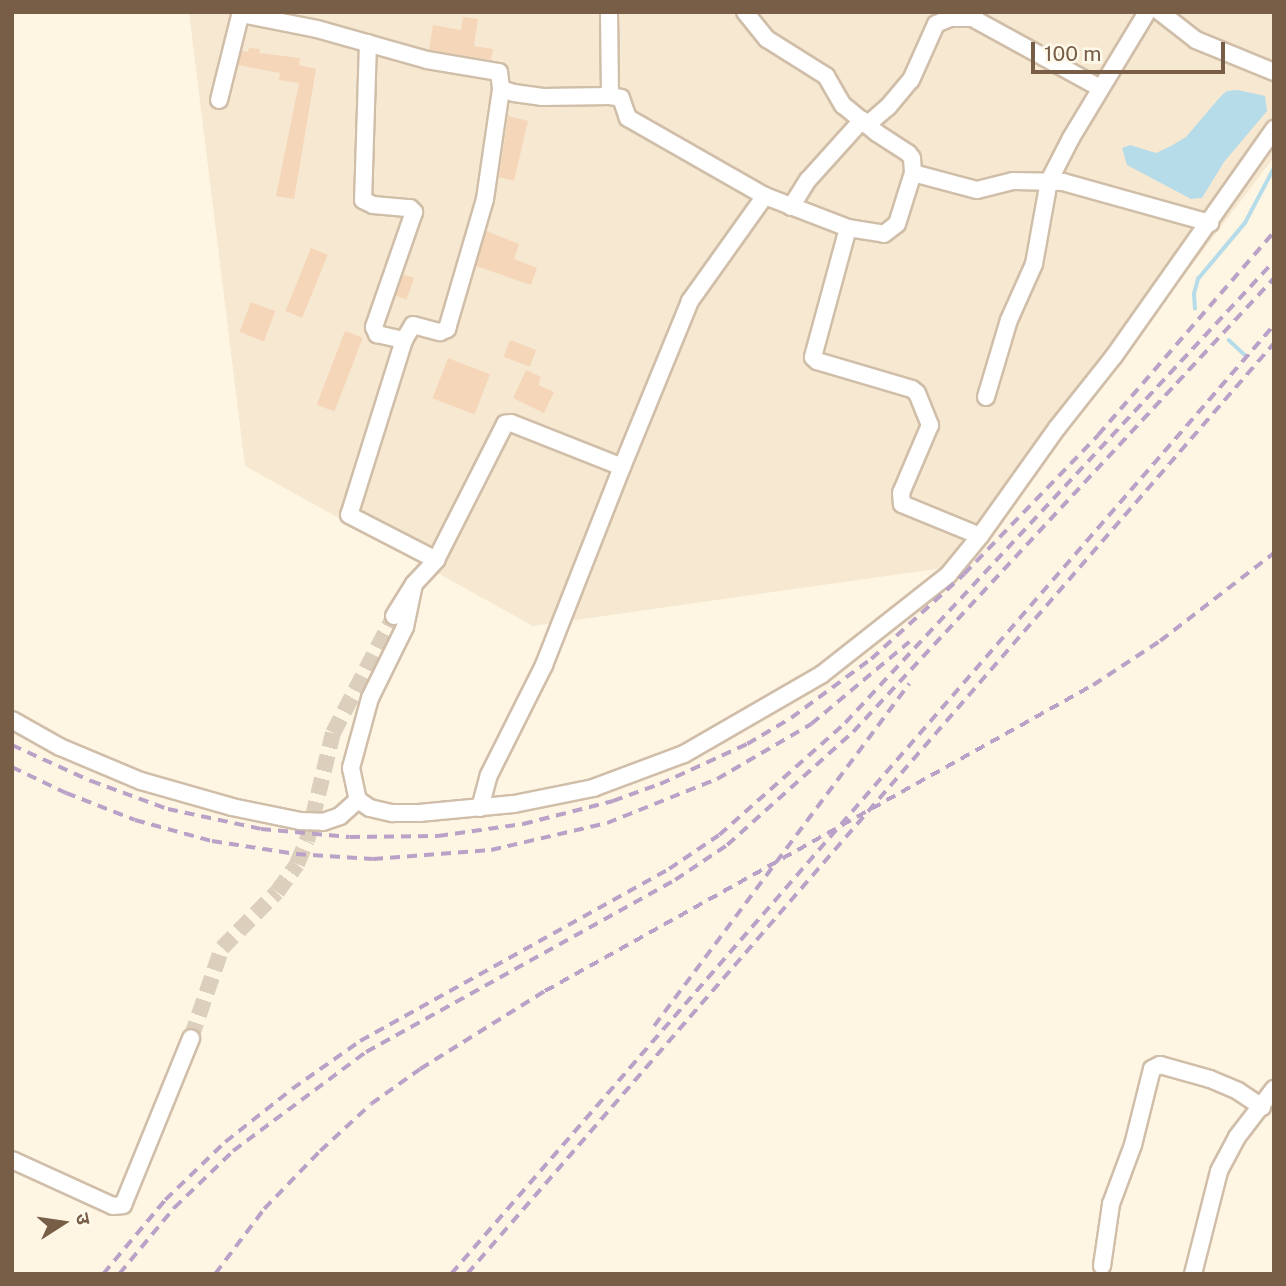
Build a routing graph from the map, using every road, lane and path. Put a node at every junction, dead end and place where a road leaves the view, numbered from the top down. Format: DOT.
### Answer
graph roads {
  1 [pos="609,12"];
  2 [pos="744,12"];
  3 [pos="1147,12"];
  4 [pos="1160,12"];
  5 [pos="241,13"];
  6 [pos="974,15"];
  7 [pos="368,43"];
  8 [pos="1274,72"];
  9 [pos="1100,88"];
  10 [pos="501,89"];
  11 [pos="610,96"];
  12 [pos="219,100"];
  13 [pos="864,123"];
  14 [pos="1274,129"];
  15 [pos="913,173"];
  16 [pos="1049,181"];
  17 [pos="765,196"];
  18 [pos="791,207"];
  19 [pos="1210,223"];
  20 [pos="848,228"];
  21 [pos="404,340"];
  22 [pos="986,397"];
  23 [pos="622,467"];
  24 [pos="980,536"];
  25 [pos="436,559"];
  26 [pos="414,584"];
  27 [pos="394,616"];
  28 [pos="12,720"];
  29 [pos="358,800"];
  30 [pos="480,808"];
  31 [pos="191,1038"];
  32 [pos="1274,1088"];
  33 [pos="1262,1107"];
  34 [pos="12,1160"];
  35 [pos="1102,1266"];
  36 [pos="1193,1274"];
  1 -- 11 [label="street"];
  2 -- 13 [label="street"];
  3 -- 9 [label="street"];
  4 -- 8 [label="street"];
  5 -- 7 [label="street"];
  5 -- 12 [label="street"];
  6 -- 9 [label="street"];
  6 -- 13 [label="street"];
  7 -- 10 [label="street"];
  7 -- 21 [label="street"];
  9 -- 16 [label="street"];
  10 -- 11 [label="street"];
  10 -- 21 [label="street"];
  11 -- 17 [label="street"];
  13 -- 15 [label="street"];
  13 -- 18 [label="street"];
  14 -- 19 [label="street"];
  15 -- 16 [label="street"];
  15 -- 20 [label="street"];
  16 -- 19 [label="street"];
  16 -- 22 [label="street"];
  17 -- 18 [label="street"];
  17 -- 23 [label="street"];
  18 -- 20 [label="street"];
  19 -- 24 [label="street"];
  20 -- 24 [label="street"];
  21 -- 25 [label="street"];
  23 -- 25 [label="street"];
  23 -- 30 [label="street"];
  24 -- 30 [label="street"];
  25 -- 26 [label="street"];
  26 -- 27 [label="street"];
  26 -- 29 [label="street"];
  28 -- 29 [label="street"];
  29 -- 30 [label="street"];
  31 -- 34 [label="street"];
  32 -- 33 [label="street"];
  33 -- 35 [label="street"];
  33 -- 36 [label="street"];
}
